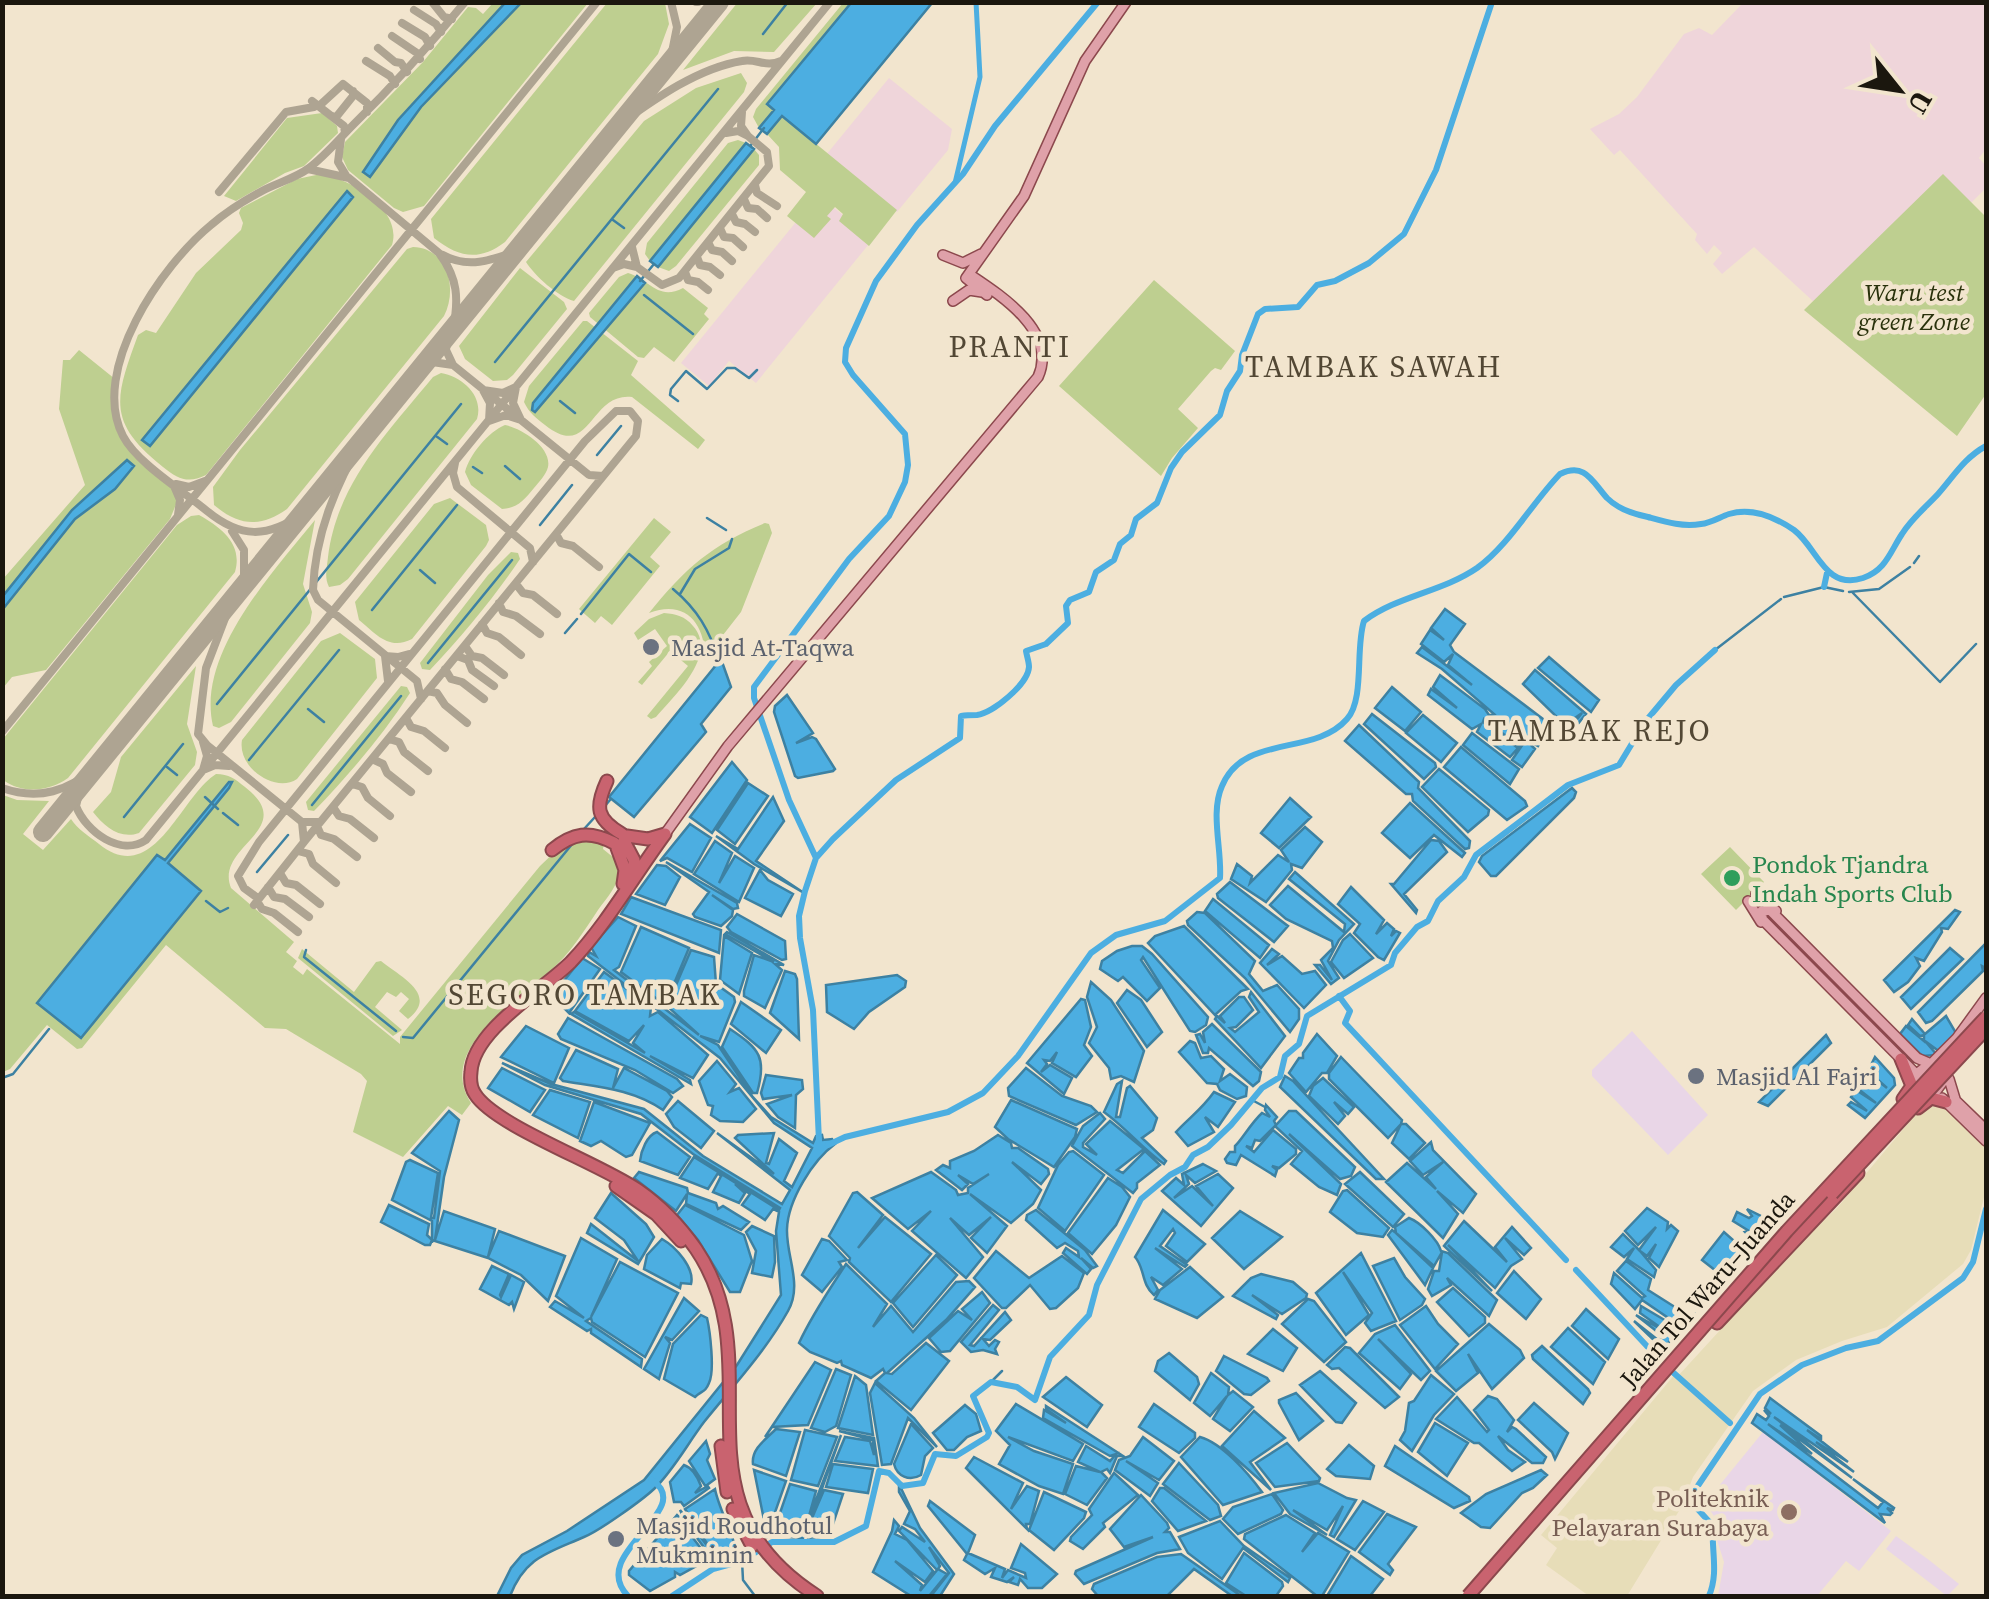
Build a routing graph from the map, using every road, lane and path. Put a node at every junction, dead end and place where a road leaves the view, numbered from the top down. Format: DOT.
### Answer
graph roads {
  1 [pos="1129,2"];
  2 [pos="1108,31"];
  3 [pos="985,253"];
  4 [pos="943,255"];
  5 [pos="970,277"];
  6 [pos="984,293"];
  7 [pos="953,301"];
  8 [pos="1020,314"];
  9 [pos="608,782"];
  10 [pos="666,834"];
  11 [pos="621,840"];
  12 [pos="552,850"];
  13 [pos="631,877"];
  14 [pos="1783,931"];
  15 [pos="1986,998"];
  16 [pos="1986,1008"];
  17 [pos="1986,1027"];
  18 [pos="1901,1059"];
  19 [pos="1934,1065"];
  20 [pos="1918,1076"];
  21 [pos="1934,1092"];
  22 [pos="476,1100"];
  23 [pos="1949,1100"];
  24 [pos="1986,1130"];
  25 [pos="1986,1141"];
  26 [pos="1758,1264"];
  27 [pos="1718,1322"];
  28 [pos="804,1596"];
  29 [pos="818,1596"];
  30 [pos="1468,1596"];
  31 [pos="1478,1596"];
  1 -- 2 [label="main road"];
  2 -- 3 [label="main road"];
  2 -- 5 [label="main road"];
  3 -- 4 [label="main road"];
  3 -- 5 [label="main road"];
  5 -- 6 [label="main road"];
  5 -- 8 [label="main road"];
  6 -- 7 [label="main road"];
  6 -- 8 [label="main road"];
  8 -- 10 [label="main road"];
  9 -- 11 [label="highway"];
  10 -- 11 [label="highway"];
  10 -- 13 [label="highway"];
  11 -- 12 [label="highway"];
  11 -- 13 [label="highway"];
  11 -- 13 [label="highway"];
  13 -- 22 [label="highway"];
  14 -- 14 [label="main road"];
  14 -- 18 [label="main road"];
  14 -- 19 [label="main road"];
  15 -- 19 [label="main road"];
  16 -- 19 [label="highway, bridge"];
  17 -- 19 [label="main road"];
  17 -- 23 [label="main road"];
  17 -- 26 [label="highway, Jalan Tol Waru–Juanda, bridge"];
  17 -- 27 [label="highway, Jalan Tol Waru–Juanda, bridge"];
  18 -- 20 [label="main road"];
  18 -- 26 [label="highway, bridge"];
  19 -- 20 [label="main road"];
  19 -- 21 [label="main road"];
  20 -- 21 [label="main road"];
  21 -- 23 [label="main road"];
  21 -- 23 [label="highway"];
  21 -- 27 [label="highway"];
  22 -- 28 [label="highway"];
  22 -- 29 [label="highway"];
  23 -- 24 [label="main road"];
  23 -- 25 [label="main road"];
  26 -- 30 [label="highway, Jalan Tol Waru–Juanda, bridge"];
  27 -- 31 [label="highway, Jalan Tol Waru–Juanda"];
}
